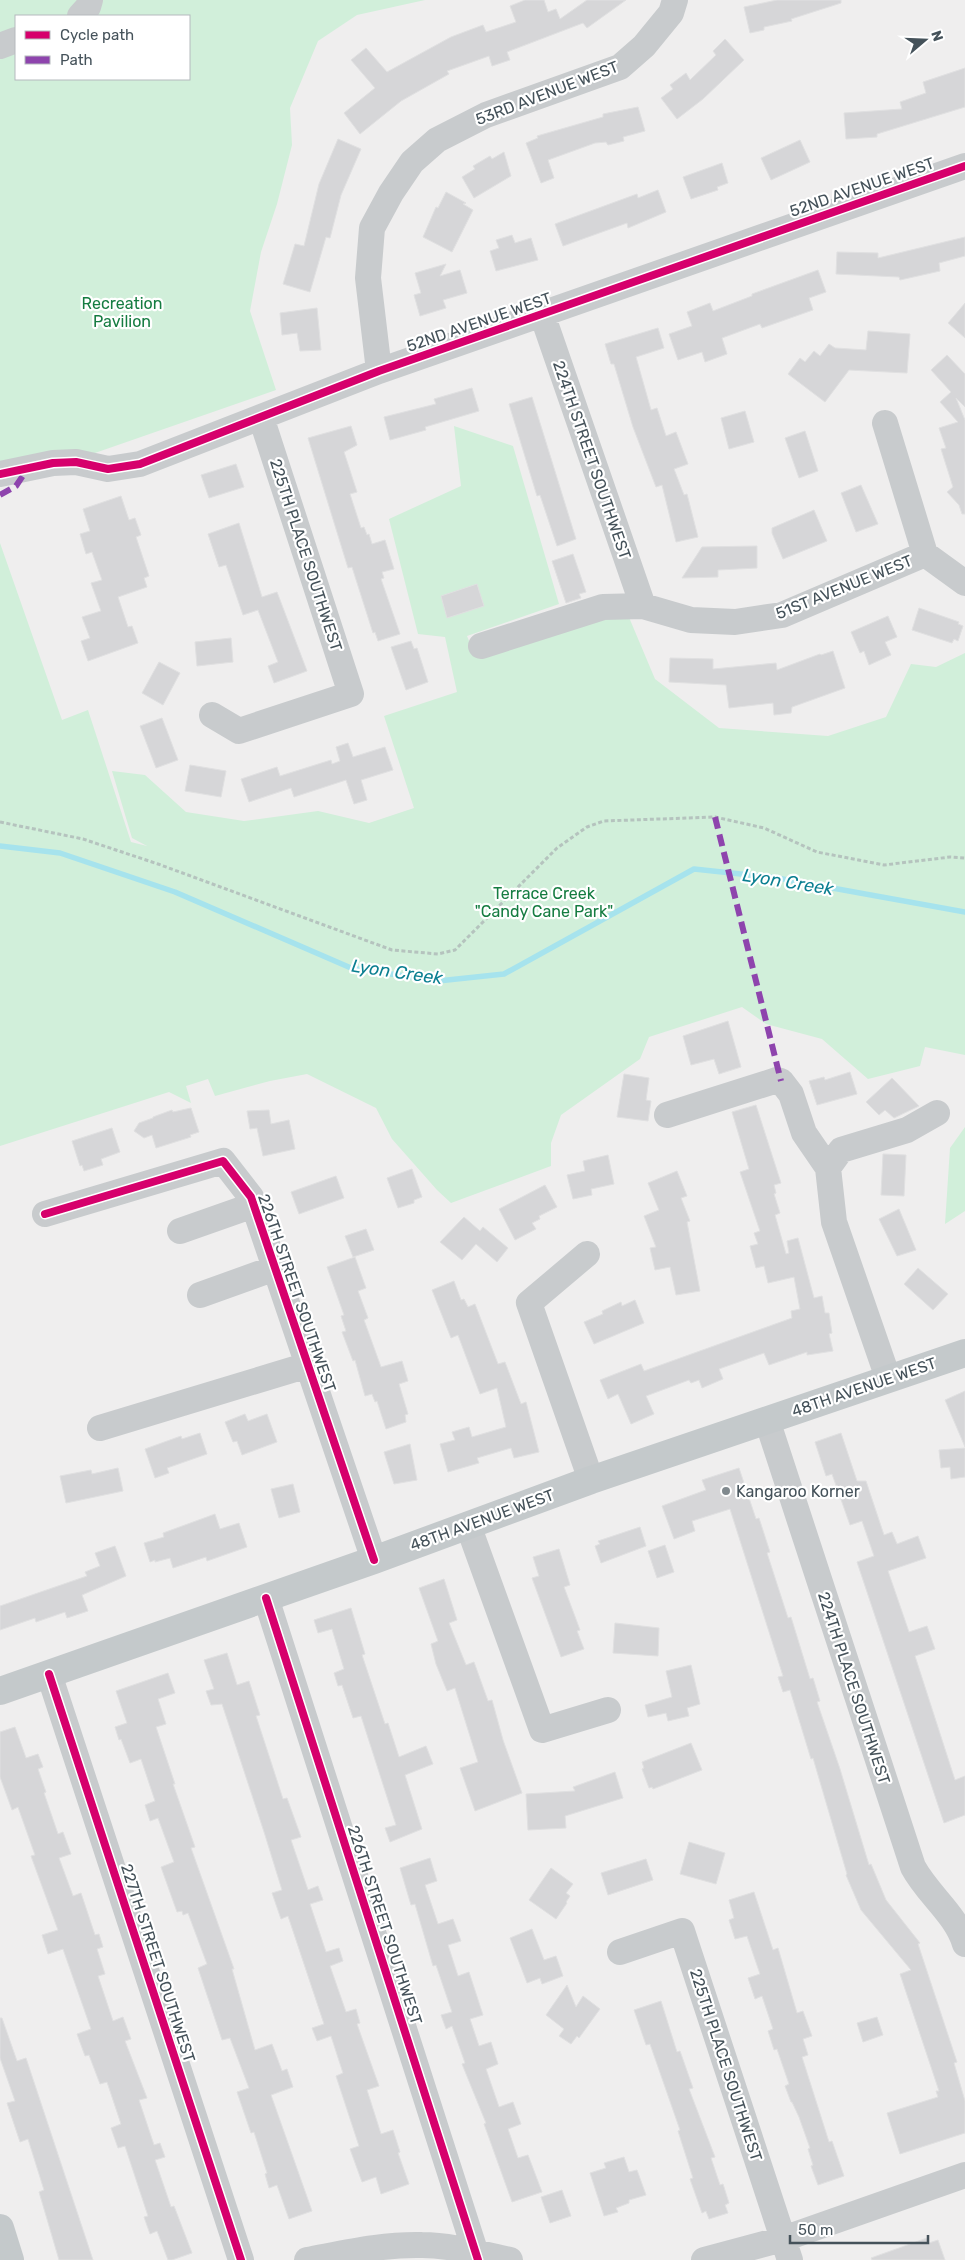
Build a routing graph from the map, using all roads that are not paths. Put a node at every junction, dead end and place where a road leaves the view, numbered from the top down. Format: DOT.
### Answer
graph roads {
  1 [pos="90,0"];
  2 [pos="675,0"];
  3 [pos="81,15"];
  4 [pos="15,40"];
  5 [pos="0,46"];
  6 [pos="965,166"];
  7 [pos="542,314"];
  8 [pos="379,371"];
  9 [pos="261,416"];
  10 [pos="885,423"];
  11 [pos="0,474"];
  12 [pos="925,554"];
  13 [pos="965,583"];
  14 [pos="643,606"];
  15 [pos="481,646"];
  16 [pos="212,715"];
  17 [pos="937,1113"];
  18 [pos="667,1115"];
  19 [pos="828,1168"];
  20 [pos="254,1205"];
  21 [pos="45,1214"];
  22 [pos="180,1231"];
  23 [pos="587,1254"];
  24 [pos="275,1268"];
  25 [pos="200,1295"];
  26 [pos="965,1353"];
  27 [pos="308,1365"];
  28 [pos="888,1378"];
  29 [pos="766,1420"];
  30 [pos="100,1428"];
  31 [pos="591,1480"];
  32 [pos="468,1525"];
  33 [pos="374,1560"];
  34 [pos="266,1598"];
  35 [pos="49,1674"];
  36 [pos="0,1691"];
  37 [pos="608,1710"];
  38 [pos="965,1944"];
  39 [pos="620,1952"];
  40 [pos="965,2175"];
  41 [pos="0,2228"];
  42 [pos="786,2249"];
  43 [pos="477,2256"];
  44 [pos="10,2260"];
  45 [pos="241,2260"];
  46 [pos="307,2260"];
  47 [pos="510,2260"];
  48 [pos="704,2260"];
  1 -- 3 [label="street"];
  2 -- 8 [label="street, 53RD AVENUE WEST"];
  4 -- 5 [label="street"];
  6 -- 7 [label="street, 52ND AVENUE WEST"];
  7 -- 8 [label="street, 52ND AVENUE WEST"];
  7 -- 14 [label="street, 224TH STREET SOUTHWEST"];
  8 -- 9 [label="street, 52ND AVENUE WEST"];
  9 -- 11 [label="street, 52ND AVENUE WEST"];
  9 -- 16 [label="street, 225TH PLACE SOUTHWEST"];
  10 -- 12 [label="street"];
  12 -- 13 [label="street, 51ST AVENUE WEST"];
  12 -- 14 [label="street, 51ST AVENUE WEST"];
  14 -- 15 [label="street, 51ST AVENUE WEST"];
  17 -- 19 [label="street"];
  18 -- 19 [label="street"];
  19 -- 28 [label="street"];
  20 -- 21 [label="street, 226TH STREET SOUTHWEST"];
  20 -- 22 [label="street"];
  20 -- 24 [label="street, 226TH STREET SOUTHWEST"];
  23 -- 31 [label="street"];
  24 -- 25 [label="street"];
  24 -- 27 [label="street, 226TH STREET SOUTHWEST"];
  26 -- 28 [label="main road, 48TH AVENUE WEST"];
  27 -- 30 [label="street"];
  27 -- 33 [label="street, 226TH STREET SOUTHWEST"];
  28 -- 29 [label="main road, 48TH AVENUE WEST"];
  29 -- 31 [label="main road, 48TH AVENUE WEST"];
  29 -- 38 [label="street, 224TH PLACE SOUTHWEST"];
  31 -- 32 [label="main road, 48TH AVENUE WEST"];
  32 -- 33 [label="main road, 48TH AVENUE WEST"];
  32 -- 37 [label="street"];
  33 -- 34 [label="main road, 48TH AVENUE WEST"];
  34 -- 35 [label="main road, 48TH AVENUE WEST"];
  34 -- 43 [label="street, 226TH STREET SOUTHWEST"];
  35 -- 36 [label="main road, 48TH AVENUE WEST"];
  35 -- 45 [label="street, 227TH STREET SOUTHWEST"];
  39 -- 42 [label="street, 225TH PLACE SOUTHWEST"];
  40 -- 42 [label="street"];
  41 -- 44 [label="main road"];
  42 -- 48 [label="street"];
  43 -- 46 [label="street"];
  43 -- 47 [label="street"];
}
